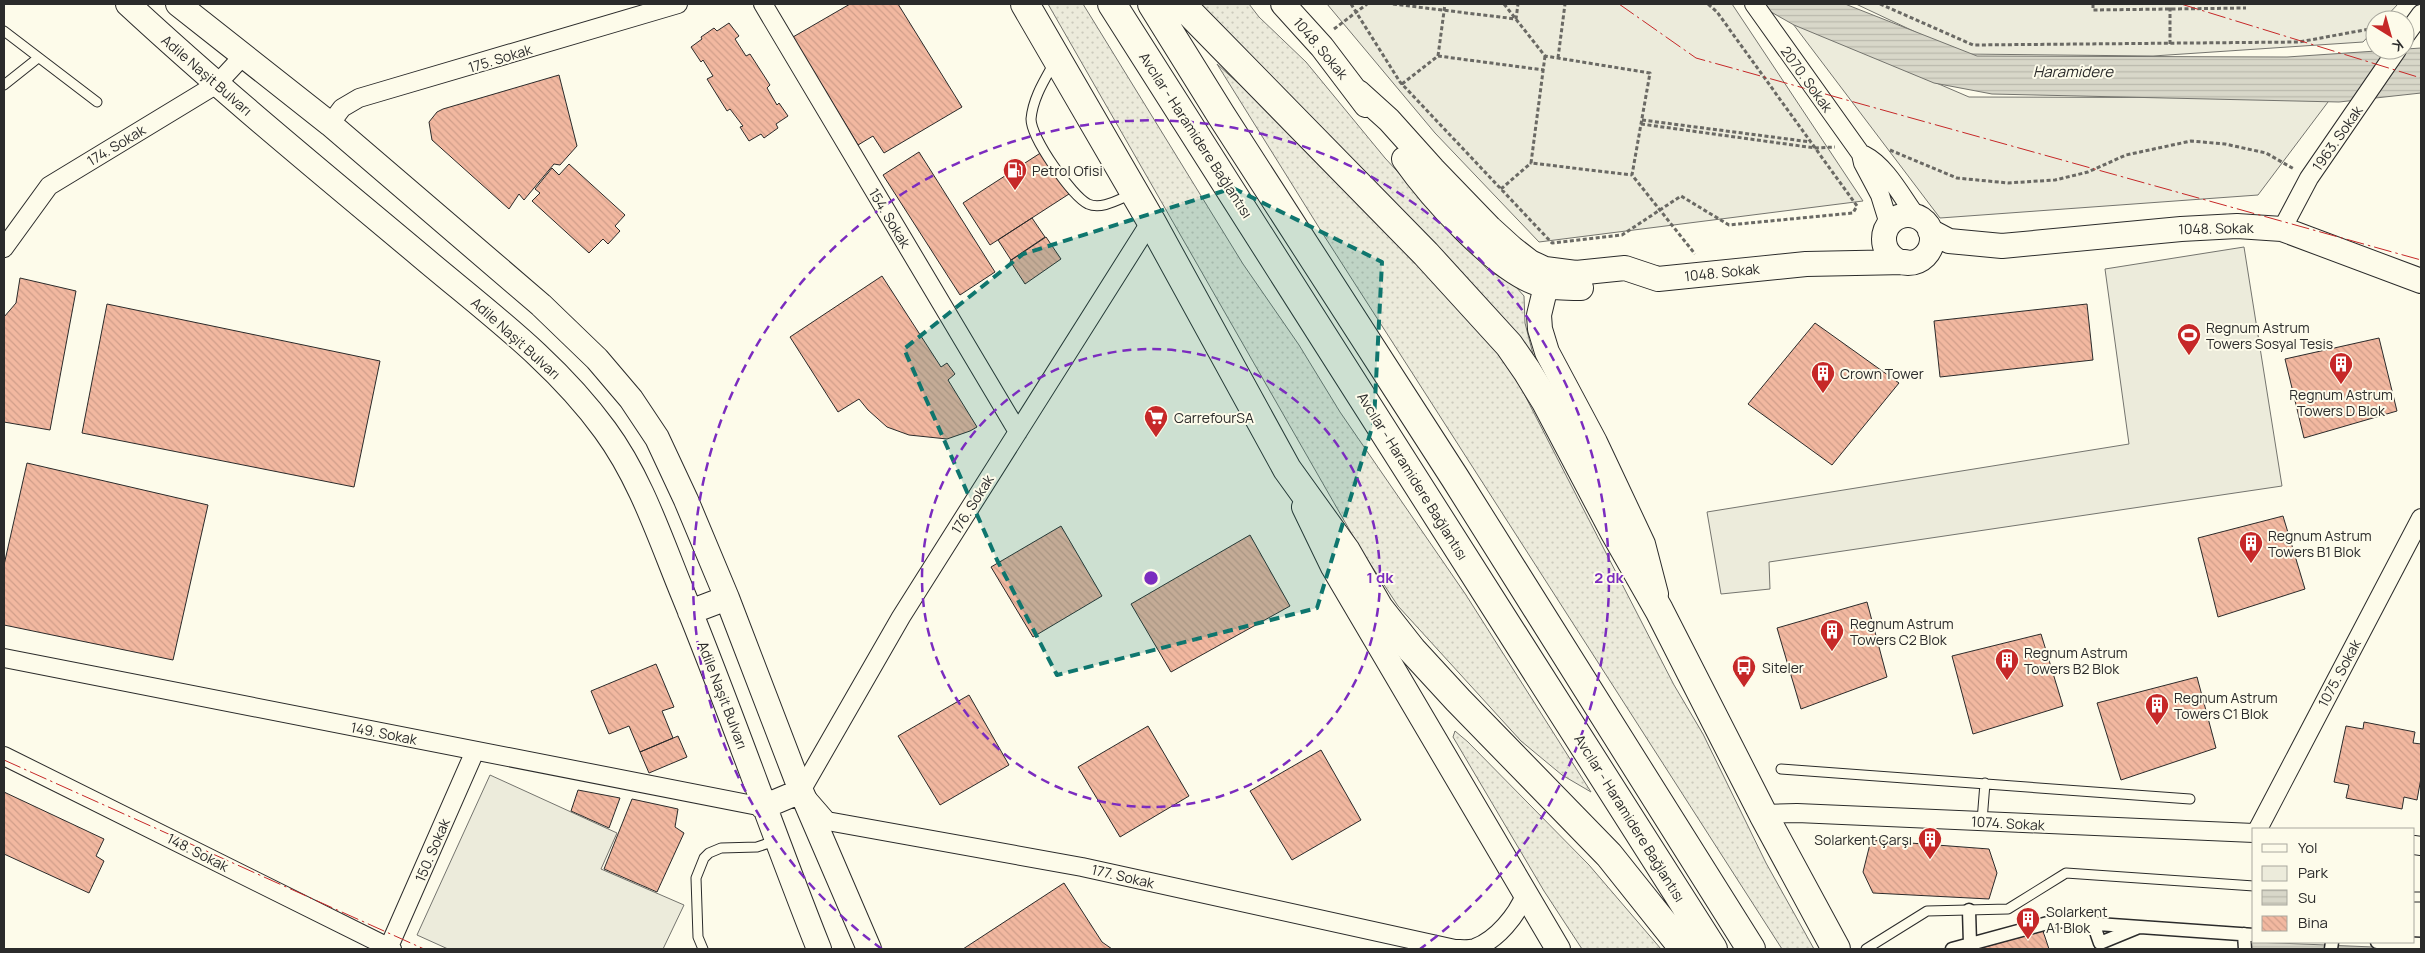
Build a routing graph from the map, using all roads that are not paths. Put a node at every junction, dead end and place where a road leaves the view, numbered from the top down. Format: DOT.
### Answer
graph roads {
  1 [pos="128,4"];
  2 [pos="178,4"];
  3 [pos="678,4"];
  4 [pos="763,4"];
  5 [pos="1025,4"];
  6 [pos="1112,4"];
  7 [pos="1152,4"];
  8 [pos="1181,4"];
  9 [pos="1283,4"];
  10 [pos="1754,4"];
  11 [pos="4,30"];
  12 [pos="243,56"];
  13 [pos="38,58"];
  14 [pos="1056,58"];
  15 [pos="2389,60"];
  16 [pos="217,84"];
  17 [pos="4,85"];
  18 [pos="97,102"];
  19 [pos="330,124"];
  20 [pos="1858,150"];
  21 [pos="1134,193"];
  22 [pos="1151,221"];
  23 [pos="1923,224"];
  24 [pos="1887,229"];
  25 [pos="2282,229"];
  26 [pos="6,238"];
  27 [pos="2002,246"];
  28 [pos="1910,262"];
  29 [pos="1806,264"];
  30 [pos="1545,278"];
  31 [pos="2421,281"];
  32 [pos="1018,432"];
  33 [pos="1287,469"];
  34 [pos="2421,518"];
  35 [pos="727,598"];
  36 [pos="1658,610"];
  37 [pos="690,612"];
  38 [pos="4,658"];
  39 [pos="475,751"];
  40 [pos="4,756"];
  41 [pos="1780,769"];
  42 [pos="1985,783"];
  43 [pos="801,791"];
  44 [pos="2190,799"];
  45 [pos="763,807"];
  46 [pos="1763,814"];
  47 [pos="1982,821"];
  48 [pos="2259,828"];
  49 [pos="2252,834"];
  50 [pos="776,841"];
  51 [pos="2252,886"];
  52 [pos="1525,895"];
  53 [pos="1969,910"];
  54 [pos="2093,923"];
  55 [pos="2142,926"];
  56 [pos="2249,934"];
  57 [pos="2399,943"];
  58 [pos="1970,944"];
  59 [pos="2421,944"];
  60 [pos="2100,946"];
  61 [pos="390,949"];
  62 [pos="703,949"];
  63 [pos="819,949"];
  64 [pos="869,949"];
  65 [pos="1455,949"];
  66 [pos="1558,949"];
  67 [pos="1684,949"];
  68 [pos="1713,949"];
  69 [pos="1751,949"];
  70 [pos="1836,949"];
  71 [pos="1866,949"];
  72 [pos="1952,949"];
  73 [pos="2245,949"];
  1 -- 16 [label="main road, Adile Naşit Bulvarı"];
  2 -- 12 [label="main road"];
  3 -- 19 [label="street, 175. Sokak"];
  4 -- 32 [label="street, 154. Sokak"];
  5 -- 14 [label="highway"];
  6 -- 68 [label="highway, Avcılar - Haramidere Bağlantısı"];
  7 -- 69 [label="highway"];
  8 -- 36 [label="highway"];
  9 -- 30 [label="main road, 1048. Sokak"];
  10 -- 20 [label="street, 2070. Sokak"];
  11 -- 13 [label="lane"];
  12 -- 16 [label="street, 174. Sokak"];
  12 -- 19 [label="main road"];
  13 -- 17 [label="lane"];
  13 -- 18 [label="lane"];
  14 -- 21 [label="highway"];
  14 -- 21 [label="lane"];
  15 -- 25 [label="street, 1963. Sokak"];
  16 -- 26 [label="street, 174. Sokak"];
  16 -- 37 [label="main road, Adile Naşit Bulvarı"];
  19 -- 35 [label="main road"];
  20 -- 23 [label="street"];
  20 -- 24 [label="street"];
  21 -- 22 [label="highway"];
  22 -- 32 [label="street, 176. Sokak"];
  22 -- 33 [label="highway"];
  23 -- 24 [label="main road"];
  23 -- 27 [label="main road"];
  23 -- 28 [label="main road"];
  24 -- 28 [label="main road"];
  24 -- 29 [label="main road"];
  25 -- 27 [label="main road, 1048. Sokak"];
  25 -- 31 [label="main road, 1048. Sokak"];
  27 -- 28 [label="main road"];
  28 -- 29 [label="main road"];
  29 -- 30 [label="main road, 1048. Sokak"];
  30 -- 36 [label="main road"];
  32 -- 43 [label="street, 176. Sokak"];
  33 -- 52 [label="main road"];
  33 -- 67 [label="highway"];
  34 -- 48 [label="street, 1075. Sokak"];
  35 -- 37 [label="main road"];
  35 -- 43 [label="main road"];
  36 -- 46 [label="highway"];
  37 -- 45 [label="main road, Adile Naşit Bulvarı"];
  38 -- 39 [label="street, 149. Sokak"];
  39 -- 45 [label="street, 149. Sokak"];
  39 -- 61 [label="street, 150. Sokak"];
  40 -- 61 [label="street, 148. Sokak"];
  41 -- 42 [label="lane"];
  42 -- 44 [label="lane"];
  42 -- 47 [label="lane"];
  43 -- 45 [label="main road"];
  43 -- 64 [label="main road"];
  43 -- 65 [label="street, 177. Sokak"];
  45 -- 50 [label="main road, Adile Naşit Bulvarı"];
  46 -- 47 [label="street, 1074. Sokak"];
  46 -- 70 [label="highway"];
  47 -- 49 [label="street, 1074. Sokak"];
  50 -- 62 [label="lane"];
  50 -- 63 [label="main road, Adile Naşit Bulvarı"];
  51 -- 53 [label="lane"];
  52 -- 65 [label="street, 177. Sokak"];
  52 -- 66 [label="main road"];
  53 -- 58 [label="street"];
  53 -- 71 [label="lane"];
  54 -- 55 [label="street"];
  54 -- 58 [label="street"];
  54 -- 60 [label="street"];
  55 -- 56 [label="street"];
  55 -- 60 [label="street"];
  56 -- 73 [label="street"];
  57 -- 59 [label="street"];
  58 -- 72 [label="street"];
}
